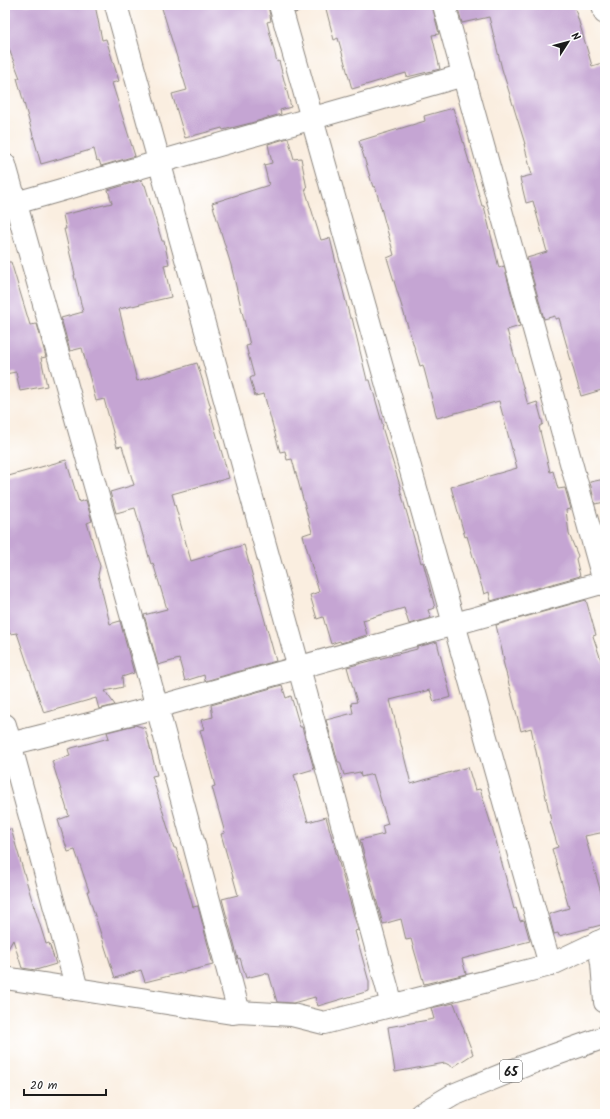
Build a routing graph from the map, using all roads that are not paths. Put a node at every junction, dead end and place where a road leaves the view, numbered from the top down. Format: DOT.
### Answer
graph roads {
  1 [pos="116,5"];
  2 [pos="280,5"];
  3 [pos="444,5"];
  4 [pos="603,5"];
  5 [pos="605,13"];
  6 [pos="464,76"];
  7 [pos="312,118"];
  8 [pos="160,162"];
  9 [pos="5,164"];
  10 [pos="10,205"];
  11 [pos="605,583"];
  12 [pos="454,624"];
  13 [pos="299,666"];
  14 [pos="157,707"];
  15 [pos="8,734"];
  16 [pos="602,941"];
  17 [pos="550,965"];
  18 [pos="5,978"];
  19 [pos="77,989"];
  20 [pos="605,1002"];
  21 [pos="392,1006"];
  22 [pos="239,1012"];
  23 [pos="605,1037"];
  24 [pos="421,1114"];
  1 -- 8 [label="street"];
  2 -- 7 [label="street"];
  3 -- 6 [label="street"];
  4 -- 5 [label="street"];
  6 -- 7 [label="street"];
  6 -- 11 [label="street"];
  7 -- 8 [label="street"];
  7 -- 12 [label="street"];
  8 -- 10 [label="street"];
  8 -- 13 [label="street"];
  9 -- 10 [label="street"];
  10 -- 14 [label="street"];
  11 -- 12 [label="street"];
  12 -- 13 [label="street"];
  12 -- 17 [label="street"];
  13 -- 14 [label="street"];
  13 -- 21 [label="street"];
  14 -- 15 [label="street"];
  14 -- 22 [label="street"];
  15 -- 19 [label="street"];
  16 -- 17 [label="street"];
  16 -- 20 [label="street"];
  17 -- 21 [label="street"];
  18 -- 19 [label="street"];
  19 -- 22 [label="street"];
  21 -- 22 [label="street"];
  23 -- 24 [label="street, 65"];
}
